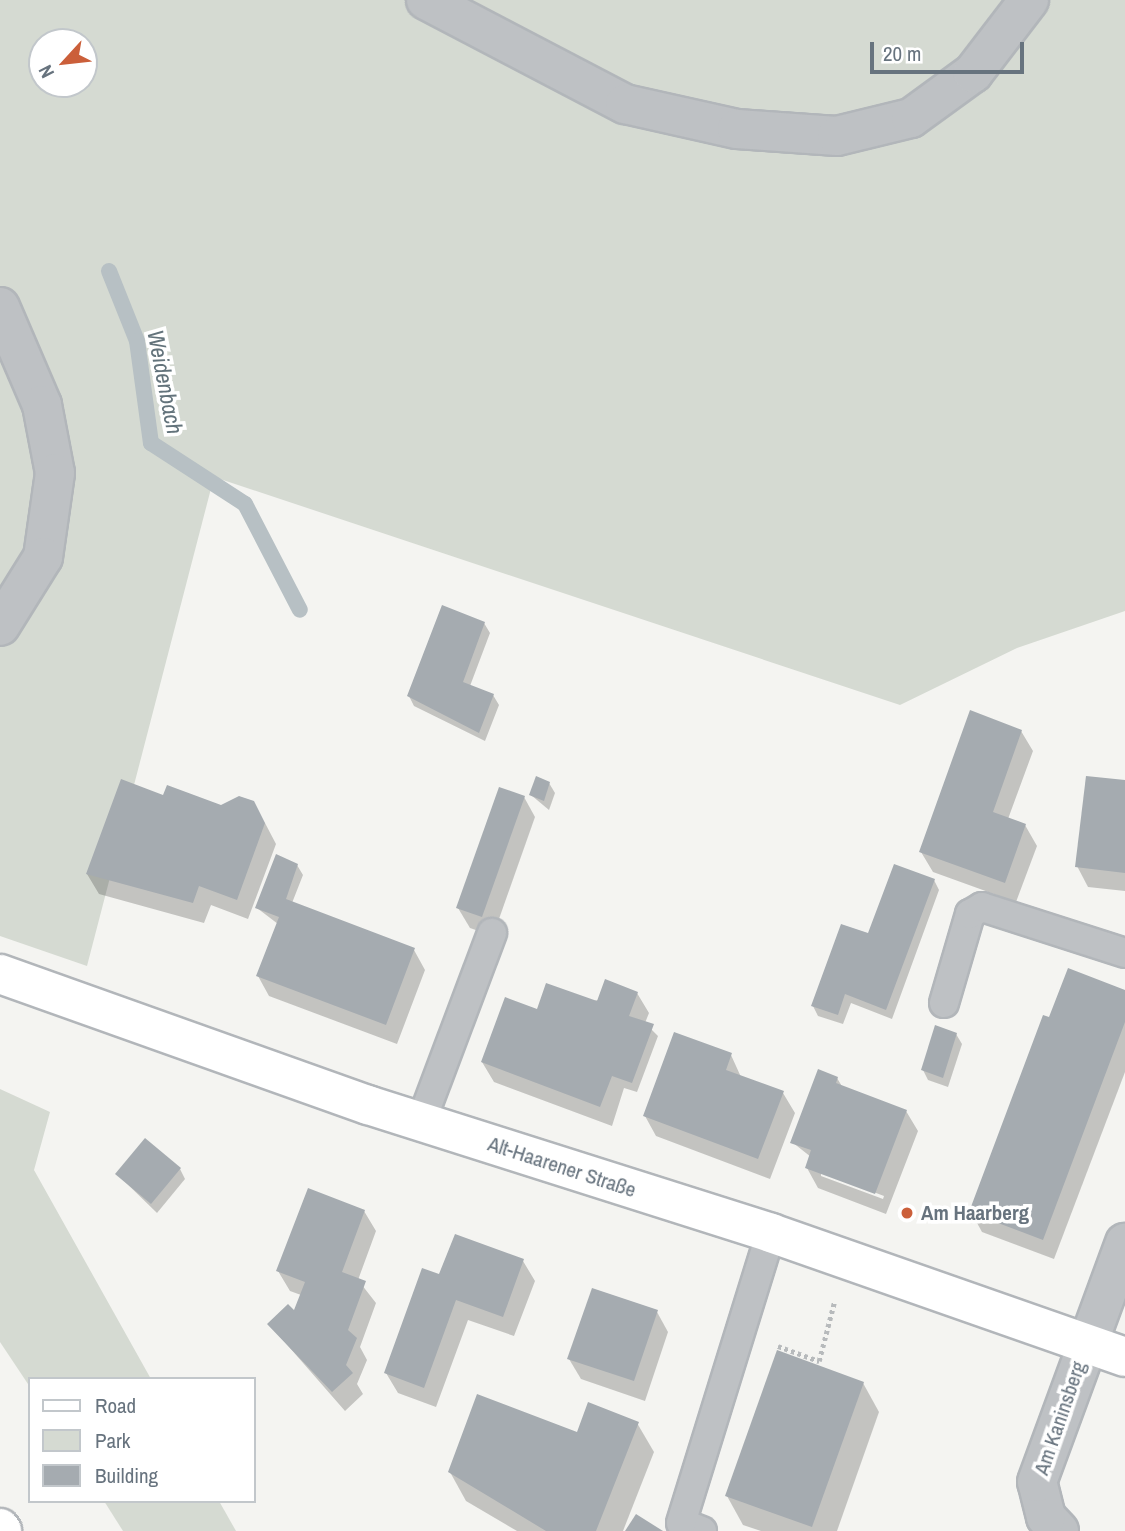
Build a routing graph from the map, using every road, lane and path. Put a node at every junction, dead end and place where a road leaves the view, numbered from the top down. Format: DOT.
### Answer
graph roads {
  1 [pos="426,0"];
  2 [pos="1028,0"];
  3 [pos="0,307"];
  4 [pos="0,626"];
  5 [pos="492,933"];
  6 [pos="1125,953"];
  7 [pos="0,974"];
  8 [pos="944,1003"];
  9 [pos="421,1122"];
  10 [pos="771,1233"];
  11 [pos="1125,1243"];
  12 [pos="827,1331"];
  13 [pos="1087,1342"];
  14 [pos="769,1356"];
  15 [pos="1125,1357"];
  16 [pos="702,1531"];
  17 [pos="1059,1531"];
  1 -- 2 [label="street"];
  3 -- 4 [label="street"];
  5 -- 9 [label="lane"];
  6 -- 8 [label="lane"];
  7 -- 9 [label="main road, Alt-Haarener Straße"];
  9 -- 10 [label="main road, Alt-Haarener Straße"];
  10 -- 13 [label="main road, Alt-Haarener Straße"];
  10 -- 16 [label="lane"];
  11 -- 13 [label="street"];
  12 -- 14 [label="path"];
  13 -- 15 [label="main road, Alt-Haarener Straße"];
  13 -- 17 [label="street, Am Kaninsberg"];
}
